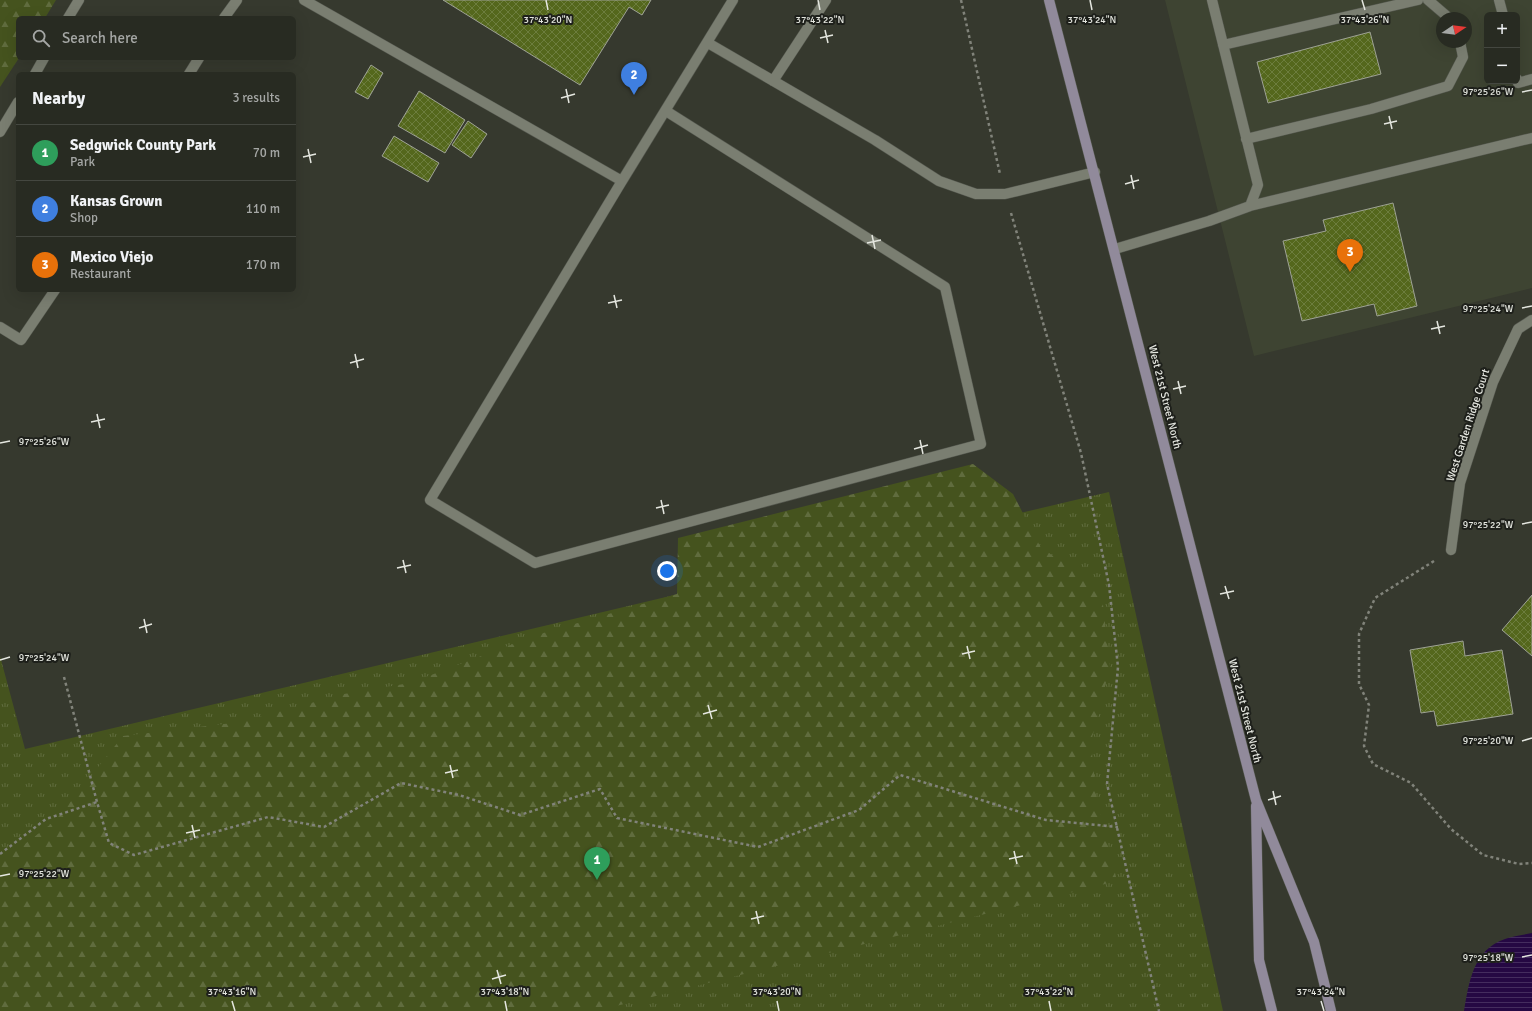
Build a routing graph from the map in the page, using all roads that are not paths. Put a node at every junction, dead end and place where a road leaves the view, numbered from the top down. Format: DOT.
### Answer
graph roads {
  1 [pos="79,0"];
  2 [pos="237,0"];
  3 [pos="304,0"];
  4 [pos="733,0"];
  5 [pos="826,0"];
  6 [pos="1049,0"];
  7 [pos="1212,0"];
  8 [pos="1418,0"];
  9 [pos="1428,0"];
  10 [pos="1499,0"];
  11 [pos="1442,12"];
  12 [pos="1502,12"];
  13 [pos="69,16"];
  14 [pos="225,16"];
  15 [pos="708,43"];
  16 [pos="1223,45"];
  17 [pos="1461,48"];
  18 [pos="43,60"];
  19 [pos="198,60"];
  20 [pos="36,72"];
  21 [pos="190,72"];
  22 [pos="1532,80"];
  23 [pos="773,81"];
  24 [pos="1520,83"];
  25 [pos="16,105"];
  26 [pos="666,111"];
  27 [pos="0,132"];
  28 [pos="1532,138"];
  29 [pos="1246,139"];
  30 [pos="1095,172"];
  31 [pos="622,181"];
  32 [pos="1250,206"];
  33 [pos="1115,249"];
  34 [pos="54,292"];
  35 [pos="1532,320"];
  36 [pos="0,327"];
  37 [pos="1451,550"];
  38 [pos="1256,800"];
  39 [pos="1272,1011"];
  40 [pos="1331,1011"];
  1 -- 13 [label="street"];
  2 -- 14 [label="street"];
  3 -- 31 [label="street"];
  4 -- 15 [label="street"];
  5 -- 23 [label="street"];
  6 -- 30 [label="main road, West 21st Street North"];
  7 -- 16 [label="street"];
  8 -- 16 [label="street"];
  9 -- 11 [label="street"];
  10 -- 12 [label="street"];
  15 -- 23 [label="street"];
  15 -- 26 [label="street"];
  16 -- 29 [label="street"];
  17 -- 29 [label="street"];
  18 -- 20 [label="street"];
  19 -- 21 [label="street"];
  22 -- 24 [label="street"];
  23 -- 30 [label="street"];
  25 -- 27 [label="street"];
  26 -- 31 [label="street"];
  26 -- 31 [label="street"];
  28 -- 32 [label="street"];
  29 -- 32 [label="street"];
  30 -- 33 [label="main road, West 21st Street North"];
  32 -- 33 [label="street"];
  33 -- 38 [label="main road, West 21st Street North"];
  34 -- 36 [label="street"];
  35 -- 37 [label="street, West Garden Ridge Court"];
  38 -- 39 [label="main road, West 21st Street North"];
  38 -- 40 [label="main road, West 21st Street North"];
}
